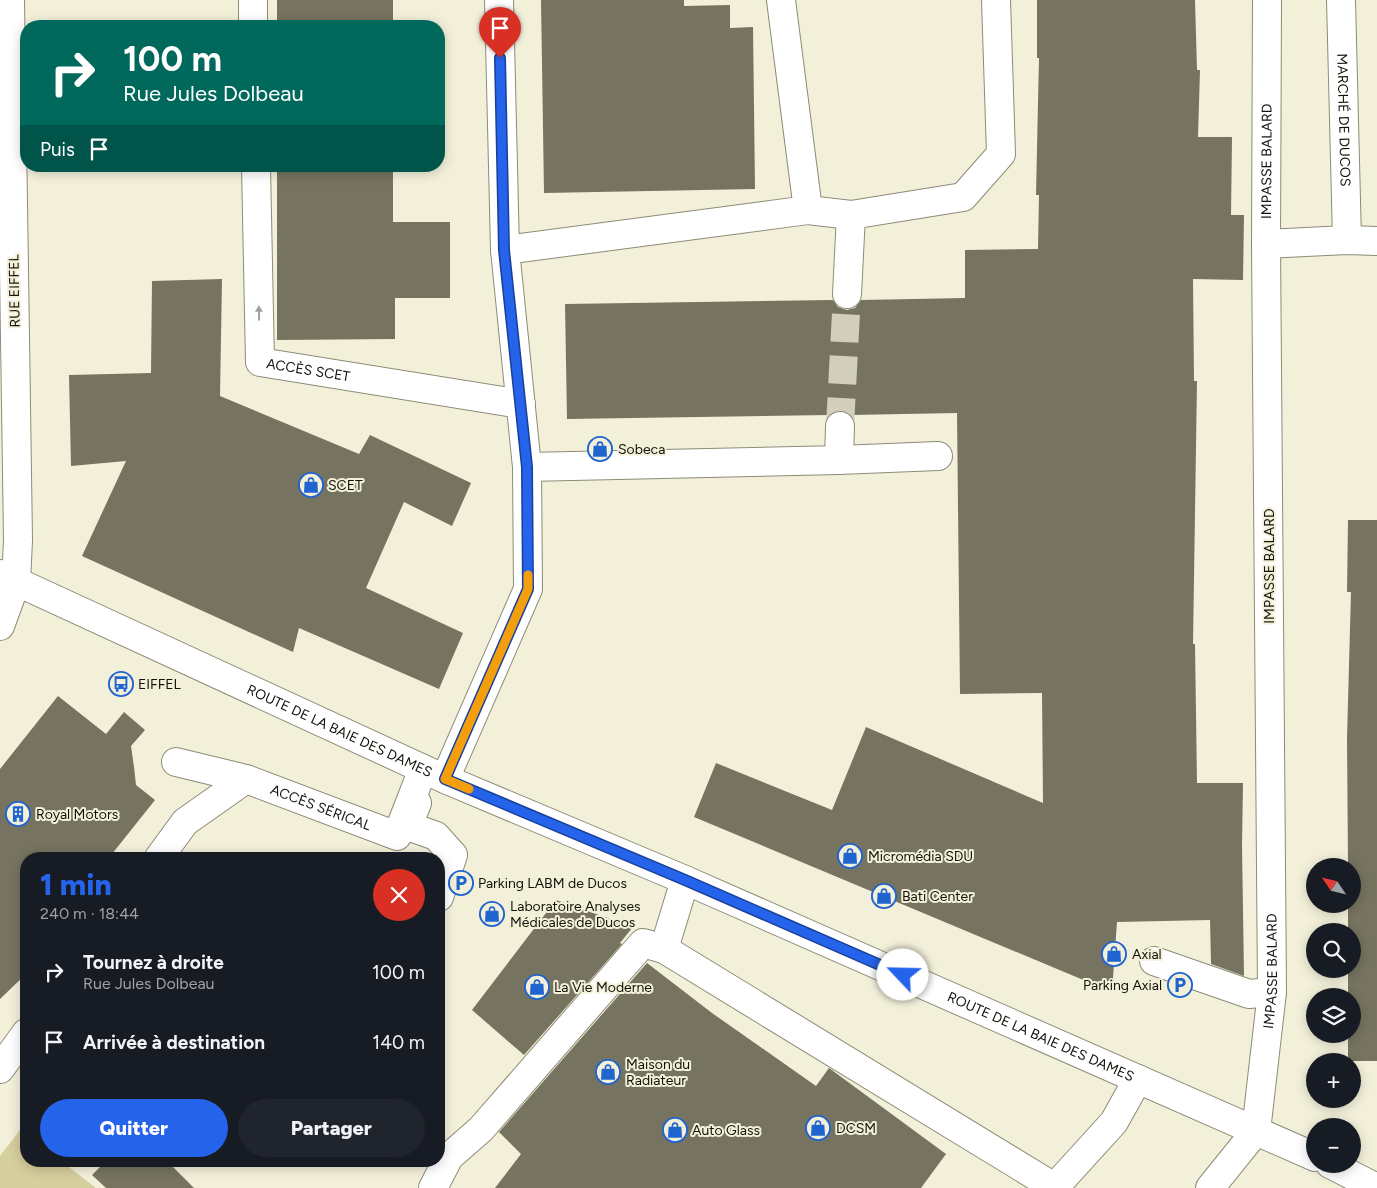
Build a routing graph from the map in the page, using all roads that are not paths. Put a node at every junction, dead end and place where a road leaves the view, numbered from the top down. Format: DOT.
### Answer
graph roads {
  1 [pos="10,0"];
  2 [pos="253,0"];
  3 [pos="499,0"];
  4 [pos="781,0"];
  5 [pos="996,0"];
  6 [pos="1267,0"];
  7 [pos="1341,0"];
  8 [pos="253,20"];
  9 [pos="256,172"];
  10 [pos="808,210"];
  11 [pos="851,215"];
  12 [pos="1347,240"];
  13 [pos="1377,241"];
  14 [pos="1266,244"];
  15 [pos="504,250"];
  16 [pos="847,294"];
  17 [pos="8,395"];
  18 [pos="521,404"];
  19 [pos="840,426"];
  20 [pos="938,456"];
  21 [pos="839,460"];
  22 [pos="527,467"];
  23 [pos="8,578"];
  24 [pos="0,626"];
  25 [pos="176,762"];
  26 [pos="433,773"];
  27 [pos="246,779"];
  28 [pos="163,852"];
  29 [pos="445,878"];
  30 [pos="685,880"];
  31 [pos="664,949"];
  32 [pos="1154,961"];
  33 [pos="1272,992"];
  34 [pos="20,1041"];
  35 [pos="0,1069"];
  36 [pos="1138,1079"];
  37 [pos="1256,1131"];
  38 [pos="1306,1152"];
  39 [pos="445,1166"];
  40 [pos="445,1167"];
  41 [pos="1361,1168"];
  42 [pos="1377,1171"];
  43 [pos="1348,1173"];
  44 [pos="433,1188"];
  45 [pos="1054,1188"];
  46 [pos="1210,1188"];
  47 [pos="1377,1188"];
  1 -- 17 [label="street, RUE EIFFEL"];
  2 -- 8 [label="street"];
  3 -- 15 [label="street"];
  4 -- 10 [label="street"];
  5 -- 11 [label="street"];
  6 -- 14 [label="street, IMPASSE BALARD"];
  7 -- 12 [label="street, MARCHÉ DE DUCOS"];
  18 -- 9 [label="street, ACCÈS SCET, one-way"];
  10 -- 11 [label="street"];
  10 -- 15 [label="street"];
  11 -- 16 [label="street"];
  12 -- 13 [label="street"];
  12 -- 14 [label="street"];
  14 -- 33 [label="street, IMPASSE BALARD"];
  15 -- 18 [label="street"];
  17 -- 23 [label="street, RUE EIFFEL"];
  18 -- 22 [label="street"];
  19 -- 21 [label="street"];
  20 -- 21 [label="street"];
  21 -- 22 [label="street"];
  22 -- 26 [label="street"];
  23 -- 24 [label="street, RUE EIFFEL"];
  23 -- 26 [label="street, ROUTE DE LA BAIE DES DAMES"];
  25 -- 27 [label="street, ACCÈS SÉRICAL"];
  26 -- 27 [label="street, ACCÈS SÉRICAL"];
  26 -- 29 [label="street"];
  26 -- 30 [label="street, ROUTE DE LA BAIE DES DAMES"];
  27 -- 28 [label="street"];
  30 -- 31 [label="street"];
  30 -- 36 [label="street, ROUTE DE LA BAIE DES DAMES"];
  31 -- 39 [label="street"];
  31 -- 45 [label="street"];
  32 -- 33 [label="street"];
  33 -- 37 [label="street, IMPASSE BALARD"];
  34 -- 35 [label="street"];
  36 -- 37 [label="street, ROUTE DE LA BAIE DES DAMES"];
  36 -- 45 [label="street"];
  37 -- 38 [label="street, ROUTE DE LA BAIE DES DAMES"];
  37 -- 46 [label="street"];
  40 -- 44 [label="street"];
  41 -- 42 [label="street"];
  43 -- 47 [label="street"];
}
